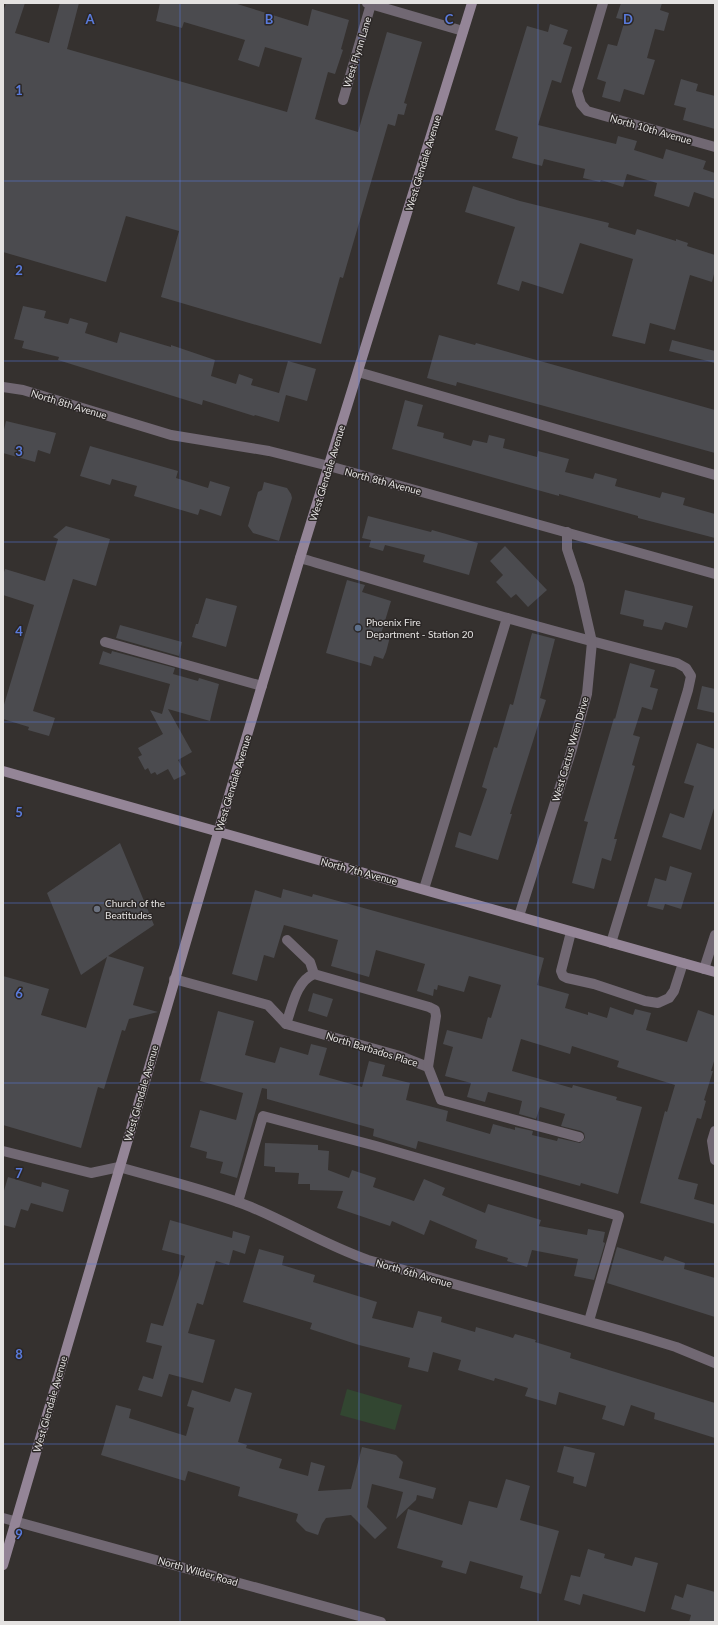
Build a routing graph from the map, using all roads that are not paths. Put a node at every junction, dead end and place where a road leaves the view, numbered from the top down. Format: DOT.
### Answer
graph roads {
  1 [pos="472,3"];
  2 [pos="603,3"];
  3 [pos="369,4"];
  4 [pos="464,31"];
  5 [pos="343,100"];
  6 [pos="715,147"];
  7 [pos="358,372"];
  8 [pos="3,387"];
  9 [pos="329,466"];
  10 [pos="715,475"];
  11 [pos="567,532"];
  12 [pos="300,558"];
  13 [pos="715,574"];
  14 [pos="507,618"];
  15 [pos="105,642"];
  16 [pos="592,642"];
  17 [pos="262,686"];
  18 [pos="3,771"];
  19 [pos="218,832"];
  20 [pos="424,889"];
  21 [pos="519,916"];
  22 [pos="571,932"];
  23 [pos="715,936"];
  24 [pos="287,940"];
  25 [pos="611,943"];
  26 [pos="683,963"];
  27 [pos="704,969"];
  28 [pos="715,972"];
  29 [pos="314,974"];
  30 [pos="174,980"];
  31 [pos="286,1024"];
  32 [pos="428,1066"];
  33 [pos="715,1131"];
  34 [pos="579,1137"];
  35 [pos="3,1151"];
  36 [pos="715,1160"];
  37 [pos="119,1168"];
  38 [pos="238,1202"];
  39 [pos="589,1321"];
  40 [pos="715,1363"];
  41 [pos="3,1518"];
  42 [pos="16,1522"];
  43 [pos="3,1565"];
  44 [pos="381,1622"];
  1 -- 4 [label="main road, West Glendale Avenue"];
  2 -- 6 [label="street, North 10th Avenue"];
  3 -- 4 [label="street"];
  3 -- 5 [label="street, West Flynn Lane"];
  4 -- 7 [label="main road, West Glendale Avenue"];
  7 -- 9 [label="main road, West Glendale Avenue"];
  7 -- 10 [label="street"];
  8 -- 9 [label="street, North 8th Avenue"];
  9 -- 11 [label="street, North 8th Avenue"];
  9 -- 12 [label="main road, West Glendale Avenue"];
  11 -- 13 [label="street, North 8th Avenue"];
  11 -- 16 [label="street, West Cactus Wren Drive"];
  12 -- 14 [label="street"];
  12 -- 17 [label="main road, West Glendale Avenue"];
  14 -- 16 [label="street"];
  14 -- 20 [label="street"];
  15 -- 17 [label="street"];
  16 -- 21 [label="street, West Cactus Wren Drive"];
  16 -- 25 [label="street"];
  17 -- 19 [label="main road, West Glendale Avenue"];
  18 -- 19 [label="main road, North 7th Avenue"];
  19 -- 20 [label="main road, North 7th Avenue"];
  19 -- 30 [label="main road, West Glendale Avenue"];
  20 -- 21 [label="main road, North 7th Avenue"];
  21 -- 22 [label="main road, North 7th Avenue"];
  22 -- 25 [label="main road, North 7th Avenue"];
  22 -- 26 [label="street"];
  23 -- 27 [label="street"];
  24 -- 29 [label="street"];
  25 -- 26 [label="main road, North 7th Avenue"];
  26 -- 27 [label="main road, North 7th Avenue"];
  27 -- 28 [label="main road, North 7th Avenue"];
  29 -- 31 [label="street"];
  29 -- 32 [label="street"];
  30 -- 31 [label="street"];
  30 -- 37 [label="main road, West Glendale Avenue"];
  31 -- 32 [label="street, North Barbados Place"];
  32 -- 34 [label="street, North Barbados Place"];
  33 -- 36 [label="street"];
  35 -- 37 [label="street"];
  37 -- 38 [label="street, North 6th Avenue"];
  37 -- 42 [label="main road, West Glendale Avenue"];
  38 -- 39 [label="street, North 6th Avenue"];
  38 -- 39 [label="street"];
  39 -- 40 [label="street, North 6th Avenue"];
  41 -- 42 [label="street, North Wilder Road"];
  42 -- 43 [label="main road, West Glendale Avenue"];
  42 -- 44 [label="street, North Wilder Road"];
}
